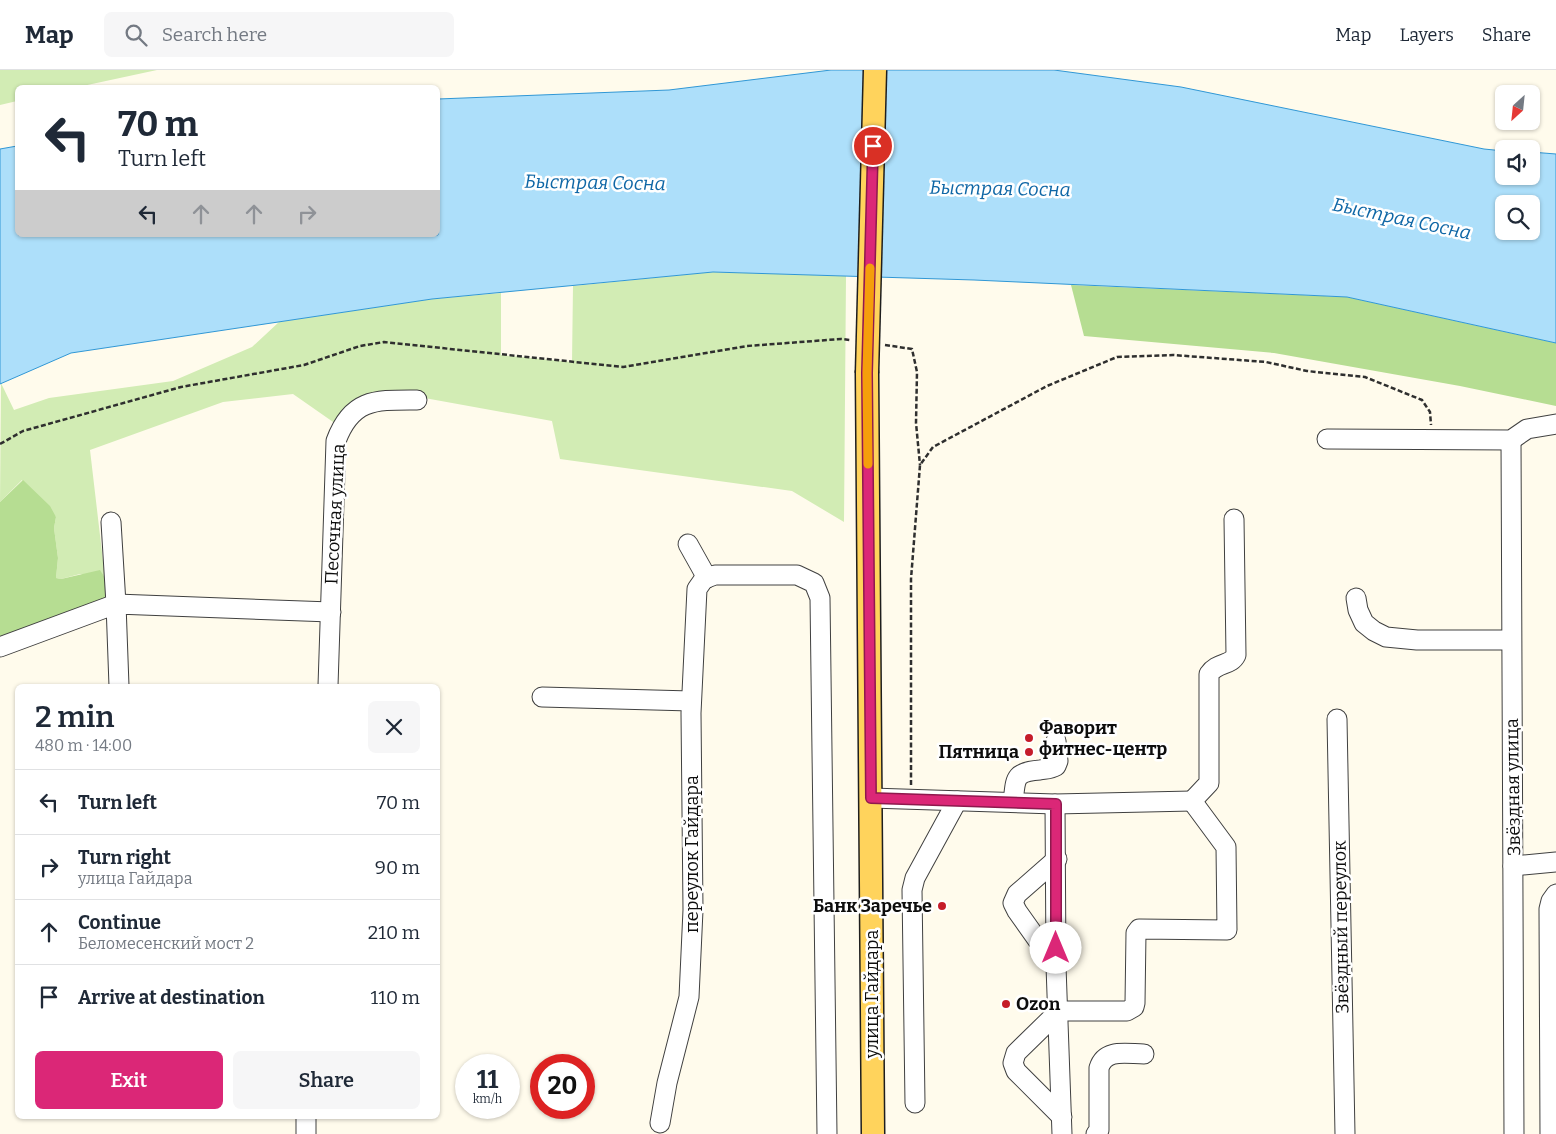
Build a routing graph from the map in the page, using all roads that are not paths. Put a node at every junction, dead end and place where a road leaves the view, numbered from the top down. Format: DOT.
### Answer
graph roads {
  1 [pos="874,70"];
  2 [pos="417,400"];
  3 [pos="1556,424"];
  4 [pos="1327,439"];
  5 [pos="1511,440"];
  6 [pos="1234,519"];
  7 [pos="111,522"];
  8 [pos="688,544"];
  9 [pos="704,580"];
  10 [pos="1356,598"];
  11 [pos="116,604"];
  12 [pos="331,612"];
  13 [pos="1510,640"];
  14 [pos="0,647"];
  15 [pos="119,684"];
  16 [pos="328,684"];
  17 [pos="542,697"];
  18 [pos="691,701"];
  19 [pos="1337,719"];
  20 [pos="1056,740"];
  21 [pos="871,798"];
  22 [pos="1192,800"];
  23 [pos="957,801"];
  24 [pos="1013,802"];
  25 [pos="1056,804"];
  26 [pos="1057,858"];
  27 [pos="1556,862"];
  28 [pos="1514,866"];
  29 [pos="1556,894"];
  30 [pos="1056,966"];
  31 [pos="1059,1011"];
  32 [pos="1144,1054"];
  33 [pos="915,1103"];
  34 [pos="306,1119"];
  35 [pos="660,1123"];
  36 [pos="1062,1126"];
  37 [pos="306,1134"];
  38 [pos="827,1134"];
  39 [pos="873,1134"];
  40 [pos="1096,1134"];
  41 [pos="1345,1134"];
  42 [pos="1514,1134"];
  43 [pos="1550,1134"];
  1 -- 21 [label="main road, улица Гайдара, bridge"];
  2 -- 12 [label="street, Песочная улица"];
  3 -- 5 [label="street"];
  4 -- 5 [label="street"];
  5 -- 13 [label="street, Звёздная улица"];
  6 -- 22 [label="street"];
  7 -- 11 [label="street"];
  8 -- 9 [label="street"];
  9 -- 18 [label="street, переулок Гайдара"];
  9 -- 38 [label="street"];
  10 -- 13 [label="street"];
  11 -- 12 [label="street"];
  11 -- 14 [label="street"];
  11 -- 15 [label="street"];
  12 -- 16 [label="street, Песочная улица"];
  13 -- 28 [label="street, Звёздная улица"];
  17 -- 18 [label="street"];
  18 -- 35 [label="street, переулок Гайдара"];
  19 -- 41 [label="street, Звёздный переулок"];
  20 -- 24 [label="street"];
  21 -- 23 [label="street"];
  21 -- 39 [label="main road, улица Гайдара"];
  22 -- 25 [label="street"];
  22 -- 31 [label="street"];
  23 -- 24 [label="street"];
  23 -- 33 [label="street"];
  24 -- 25 [label="street"];
  25 -- 26 [label="street"];
  26 -- 30 [label="street"];
  26 -- 30 [label="street"];
  27 -- 28 [label="street"];
  28 -- 42 [label="street, Звёздная улица"];
  29 -- 43 [label="street"];
  30 -- 31 [label="street"];
  31 -- 36 [label="street"];
  31 -- 36 [label="street"];
  32 -- 40 [label="street"];
  34 -- 37 [label="street"];
}
